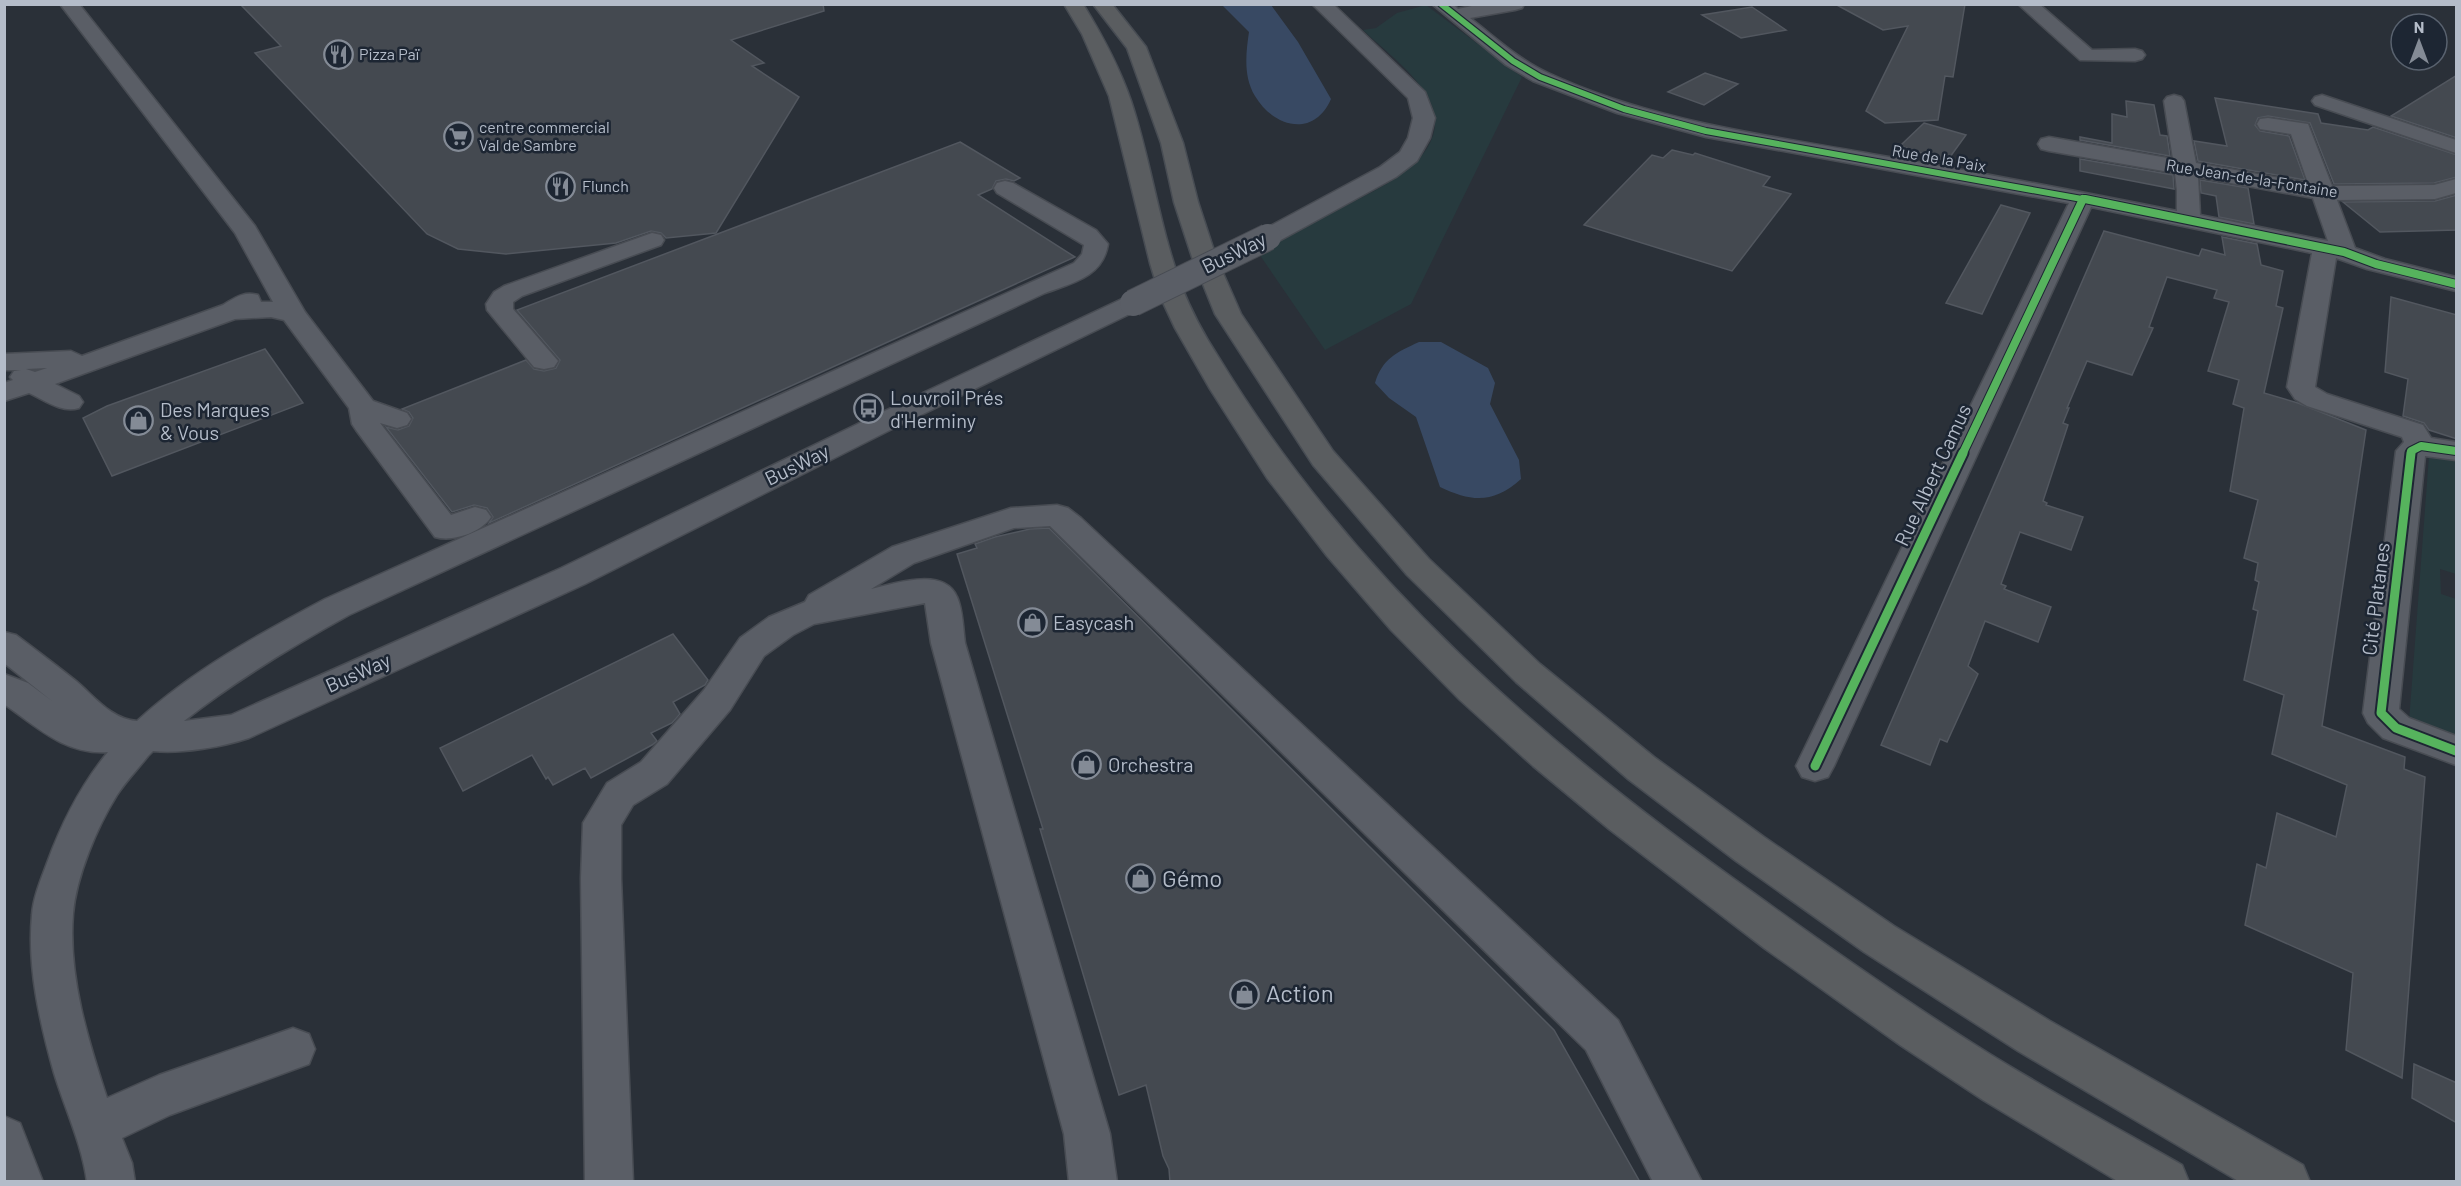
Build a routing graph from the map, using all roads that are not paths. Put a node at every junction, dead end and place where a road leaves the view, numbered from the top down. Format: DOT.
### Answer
graph roads {
  1 [pos="69,4"];
  2 [pos="1072,4"];
  3 [pos="1102,4"];
  4 [pos="1115,4"];
  5 [pos="1321,4"];
  6 [pos="1515,4"];
  7 [pos="2027,4"];
  8 [pos="1448,10"];
  9 [pos="1136,47"];
  10 [pos="2135,55"];
  11 [pos="2174,101"];
  12 [pos="2322,101"];
  13 [pos="2268,124"];
  14 [pos="2049,144"];
  15 [pos="2457,147"];
  16 [pos="2186,168"];
  17 [pos="2457,186"];
  18 [pos="1005,188"];
  19 [pos="2323,193"];
  20 [pos="2083,199"];
  21 [pos="2188,221"];
  22 [pos="652,240"];
  23 [pos="2335,251"];
  24 [pos="1075,257"];
  25 [pos="270,274"];
  26 [pos="2450,274"];
  27 [pos="1036,288"];
  28 [pos="232,311"];
  29 [pos="293,314"];
  30 [pos="136,347"];
  31 [pos="544,360"];
  32 [pos="6,361"];
  33 [pos="32,384"];
  34 [pos="4,393"];
  35 [pos="69,402"];
  36 [pos="363,407"];
  37 [pos="397,419"];
  38 [pos="2421,446"];
  39 [pos="2457,451"];
  40 [pos="475,517"];
  41 [pos="806,614"];
  42 [pos="4,644"];
  43 [pos="4,687"];
  44 [pos="142,736"];
  45 [pos="2457,751"];
  46 [pos="1815,766"];
  47 [pos="293,1049"];
  48 [pos="95,1126"];
  49 [pos="4,1139"];
  50 [pos="19,1182"];
  51 [pos="111,1182"];
  52 [pos="609,1182"];
  53 [pos="1093,1182"];
  54 [pos="1678,1182"];
  55 [pos="2165,1182"];
  56 [pos="2286,1182"];
  1 -- 25 [label="street"];
  2 -- 55 [label="highway"];
  3 -- 9 [label="highway"];
  4 -- 9 [label="highway"];
  5 -- 44 [label="street, BusWay, bridge"];
  6 -- 8 [label="street"];
  7 -- 10 [label="street"];
  8 -- 20 [label="street, Rue de la Paix"];
  9 -- 56 [label="highway"];
  11 -- 16 [label="street"];
  12 -- 15 [label="street"];
  13 -- 19 [label="street"];
  14 -- 16 [label="street, Rue Jean-de-la-Fontaine"];
  16 -- 19 [label="street, Rue Jean-de-la-Fontaine"];
  16 -- 21 [label="street"];
  17 -- 19 [label="street, Rue Jean-de-la-Fontaine"];
  18 -- 27 [label="street"];
  19 -- 23 [label="street"];
  20 -- 21 [label="street, Rue de la Paix"];
  20 -- 46 [label="street, Rue Albert Camus"];
  21 -- 23 [label="street, Rue de la Paix"];
  22 -- 31 [label="street"];
  23 -- 26 [label="street, Rue de la Paix"];
  23 -- 38 [label="street"];
  24 -- 27 [label="street"];
  25 -- 28 [label="street"];
  25 -- 29 [label="street"];
  27 -- 44 [label="street"];
  28 -- 29 [label="street"];
  28 -- 30 [label="street"];
  29 -- 36 [label="street"];
  30 -- 32 [label="street"];
  30 -- 33 [label="street"];
  32 -- 33 [label="street"];
  33 -- 34 [label="street"];
  33 -- 35 [label="street"];
  36 -- 37 [label="street"];
  36 -- 40 [label="street"];
  38 -- 39 [label="street"];
  38 -- 45 [label="street, Cité Platanes"];
  41 -- 52 [label="street"];
  41 -- 53 [label="street"];
  41 -- 54 [label="street"];
  42 -- 44 [label="street, BusWay"];
  43 -- 44 [label="street"];
  44 -- 48 [label="street"];
  47 -- 48 [label="street"];
  48 -- 51 [label="street"];
  49 -- 50 [label="street"];
}
